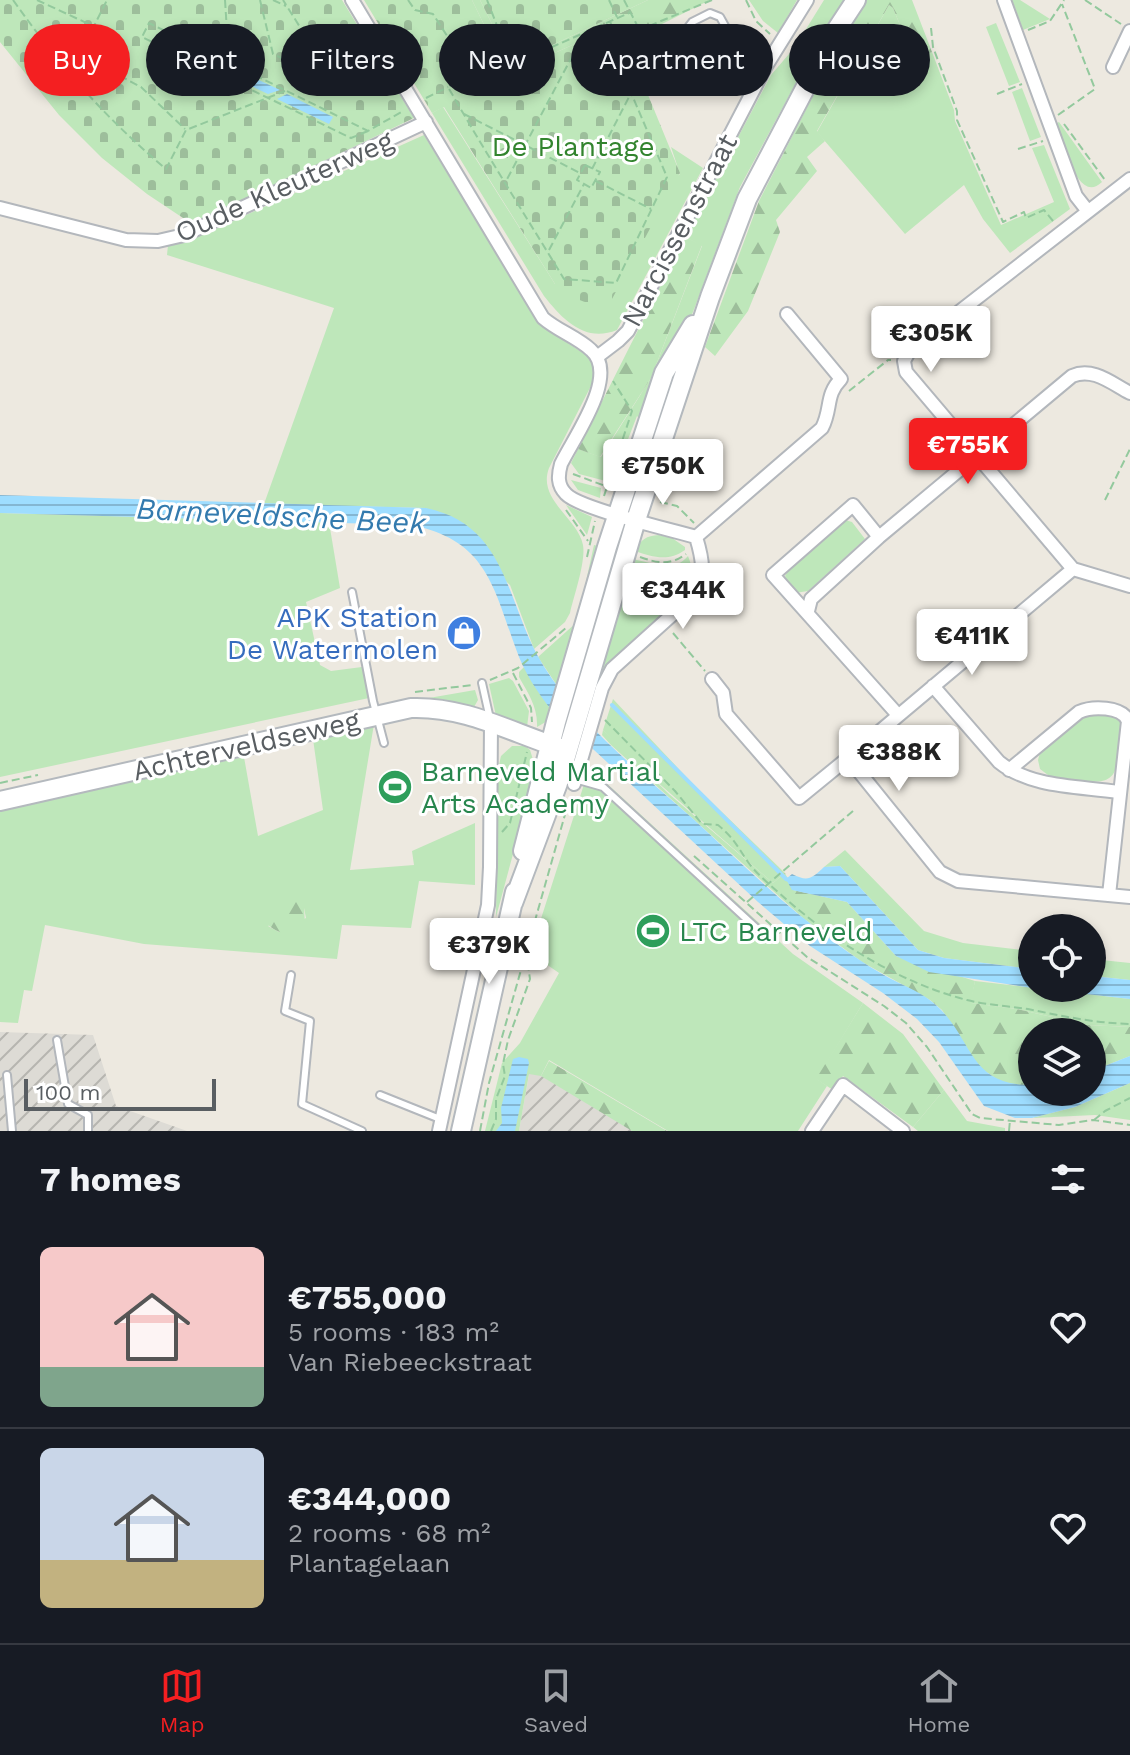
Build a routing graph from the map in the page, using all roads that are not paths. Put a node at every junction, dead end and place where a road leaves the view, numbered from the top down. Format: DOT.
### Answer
graph roads {
  1 [pos="352,0"];
  2 [pos="807,0"];
  3 [pos="856,0"];
  4 [pos="1004,0"];
  5 [pos="1130,31"];
  6 [pos="740,53"];
  7 [pos="773,54"];
  8 [pos="1113,67"];
  9 [pos="750,96"];
  10 [pos="426,122"];
  11 [pos="1130,179"];
  12 [pos="0,208"];
  13 [pos="1087,210"];
  14 [pos="710,297"];
  15 [pos="787,314"];
  16 [pos="597,357"];
  17 [pos="1130,393"];
  18 [pos="978,455"];
  19 [pos="618,514"];
  20 [pos="636,520"];
  21 [pos="696,537"];
  22 [pos="879,537"];
  23 [pos="1073,569"];
  24 [pos="1130,586"];
  25 [pos="352,592"];
  26 [pos="808,611"];
  27 [pos="712,679"];
  28 [pos="482,683"];
  29 [pos="933,686"];
  30 [pos="590,714"];
  31 [pos="377,715"];
  32 [pos="898,715"];
  33 [pos="491,722"];
  34 [pos="384,743"];
  35 [pos="848,758"];
  36 [pos="572,759"];
  37 [pos="1009,770"];
  38 [pos="1118,792"];
  39 [pos="0,801"];
  40 [pos="1109,895"];
  41 [pos="1130,897"];
  42 [pos="766,937"];
  43 [pos="291,975"];
  44 [pos="57,1040"];
  45 [pos="7,1075"];
  46 [pos="380,1095"];
  47 [pos="441,1125"];
  48 [pos="12,1131"];
  49 [pos="88,1131"];
  50 [pos="362,1131"];
  51 [pos="461,1131"];
  52 [pos="812,1131"];
  53 [pos="903,1131"];
  1 -- 10 [label="street"];
  2 -- 7 [label="street, Narcissenstraat"];
  3 -- 14 [label="main road"];
  4 -- 13 [label="street"];
  5 -- 8 [label="street"];
  6 -- 6 [label="lane"];
  9 -- 16 [label="street, Narcissenstraat"];
  10 -- 12 [label="street, Oude Kleuterweg"];
  10 -- 16 [label="street"];
  11 -- 13 [label="street"];
  13 -- 18 [label="street"];
  14 -- 19 [label="main road"];
  14 -- 20 [label="main road"];
  15 -- 21 [label="street"];
  16 -- 19 [label="street"];
  17 -- 18 [label="street"];
  18 -- 22 [label="street"];
  18 -- 23 [label="street"];
  19 -- 20 [label="street"];
  19 -- 36 [label="main road"];
  20 -- 21 [label="street"];
  20 -- 30 [label="main road"];
  21 -- 30 [label="street"];
  22 -- 26 [label="street"];
  22 -- 26 [label="street"];
  23 -- 24 [label="street"];
  23 -- 29 [label="street"];
  25 -- 31 [label="lane"];
  26 -- 32 [label="street"];
  27 -- 35 [label="street"];
  28 -- 33 [label="lane"];
  29 -- 32 [label="street"];
  29 -- 37 [label="street"];
  30 -- 36 [label="main road"];
  31 -- 33 [label="main road, Achterveldseweg"];
  31 -- 34 [label="lane"];
  31 -- 39 [label="main road, Achterveldseweg"];
  32 -- 35 [label="street"];
  33 -- 36 [label="main road, Achterveldseweg"];
  33 -- 47 [label="street"];
  35 -- 40 [label="street"];
  36 -- 42 [label="lane"];
  36 -- 51 [label="main road"];
  37 -- 38 [label="street"];
  37 -- 38 [label="street"];
  38 -- 40 [label="street"];
  40 -- 41 [label="street"];
  43 -- 50 [label="lane"];
  44 -- 49 [label="lane"];
  45 -- 48 [label="lane"];
  46 -- 47 [label="lane"];
  52 -- 53 [label="street"];
}
